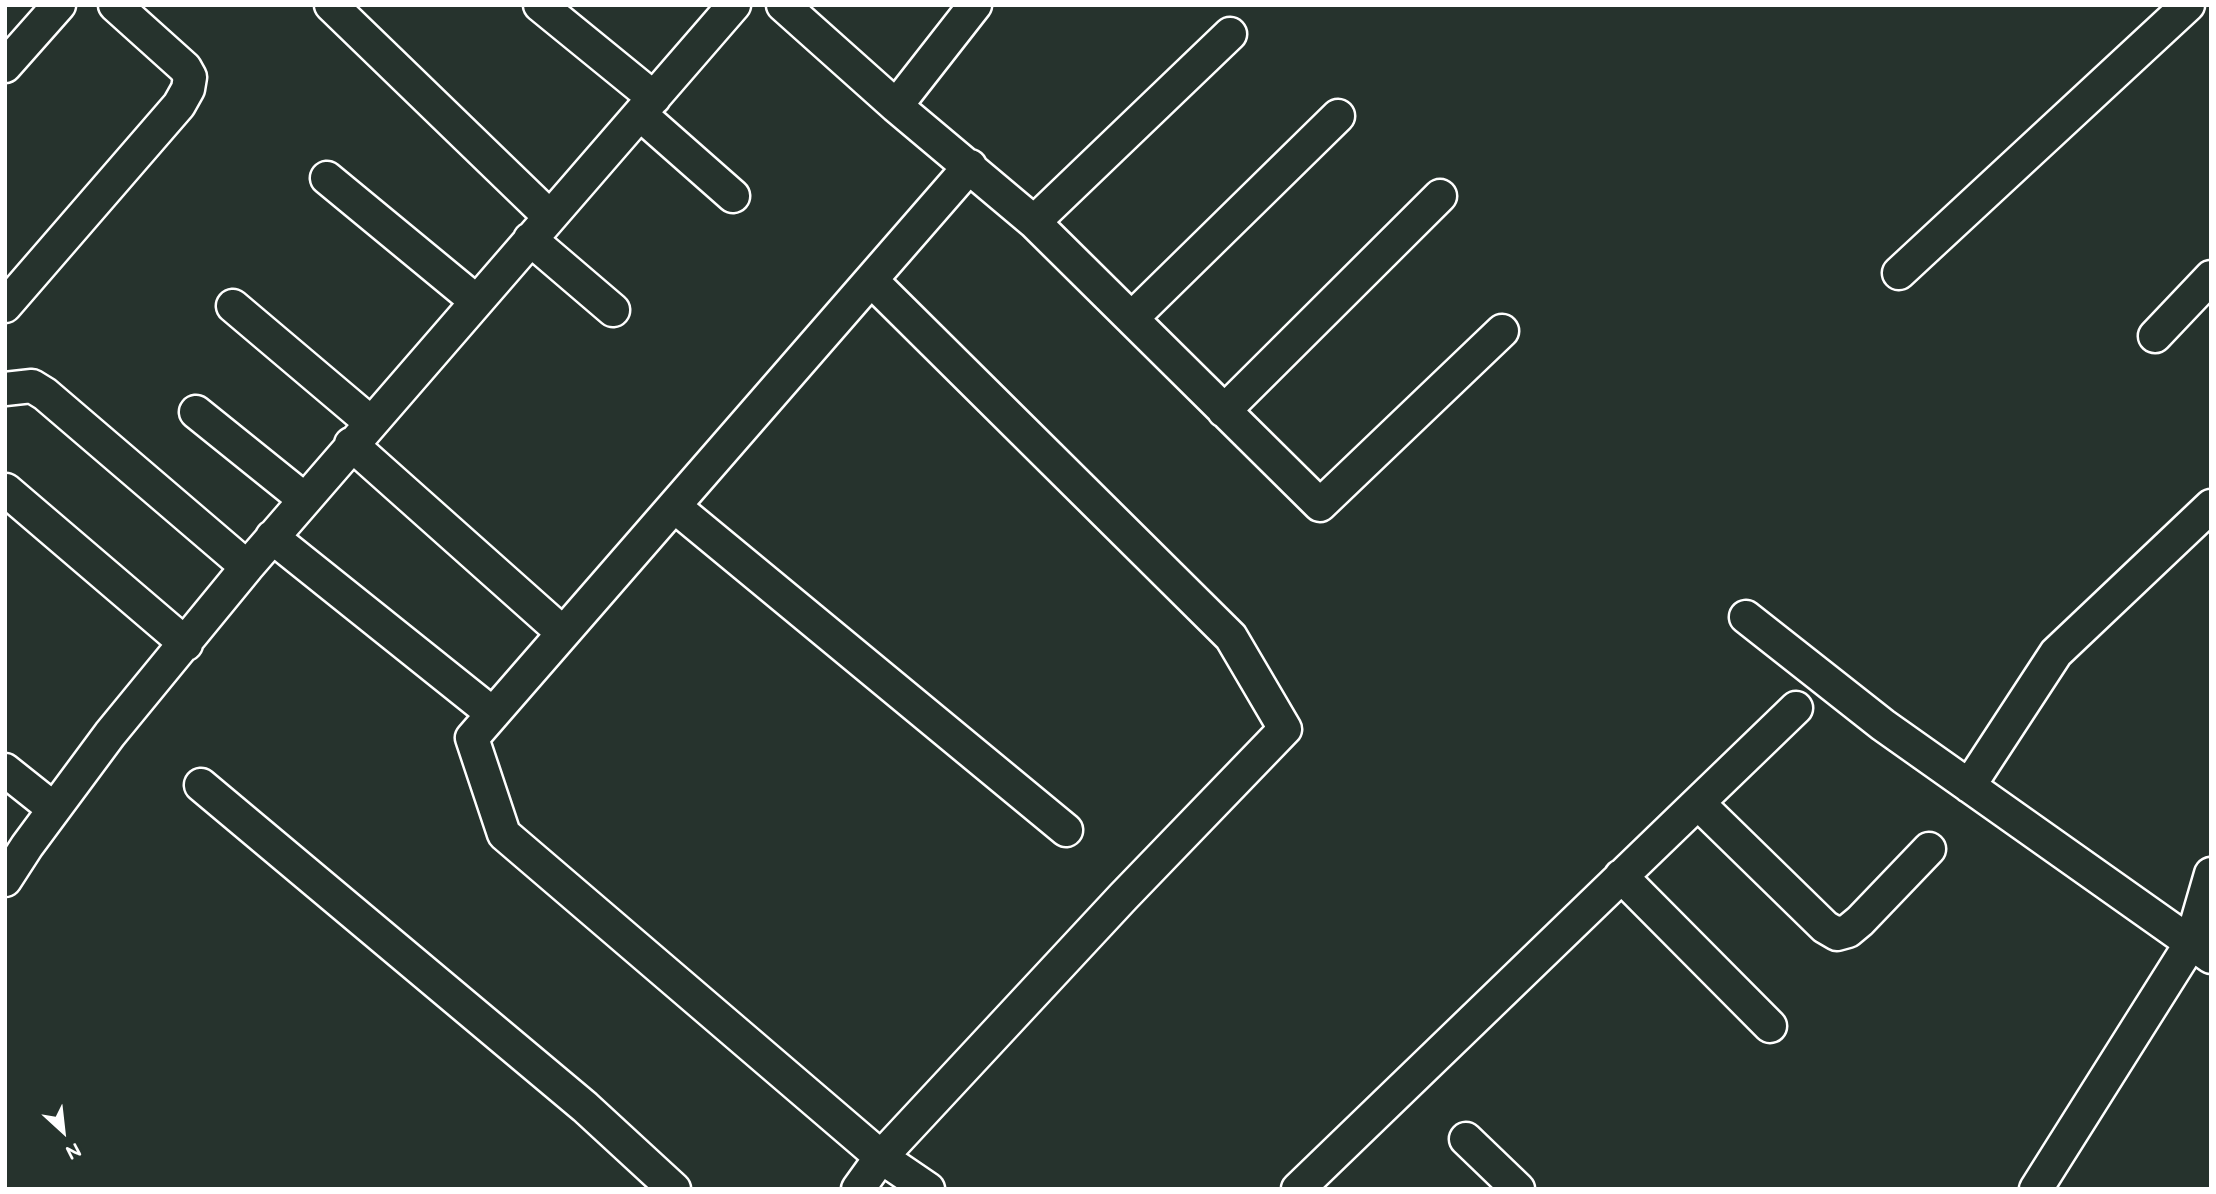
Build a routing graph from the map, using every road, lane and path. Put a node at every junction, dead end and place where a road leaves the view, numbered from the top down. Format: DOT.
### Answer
graph roads {
  1 [pos="59,5"];
  2 [pos="116,5"];
  3 [pos="331,5"];
  4 [pos="540,5"];
  5 [pos="734,5"];
  6 [pos="783,5"];
  7 [pos="975,5"];
  8 [pos="2188,5"];
  9 [pos="1230,34"];
  10 [pos="5,66"];
  11 [pos="647,106"];
  12 [pos="895,106"];
  13 [pos="1338,116"];
  14 [pos="970,166"];
  15 [pos="327,178"];
  16 [pos="733,196"];
  17 [pos="1440,196"];
  18 [pos="1034,222"];
  19 [pos="540,228"];
  20 [pos="1899,272"];
  21 [pos="2211,277"];
  22 [pos="871,280"];
  23 [pos="476,301"];
  24 [pos="5,306"];
  25 [pos="233,306"];
  26 [pos="613,310"];
  27 [pos="1132,318"];
  28 [pos="1502,331"];
  29 [pos="2155,336"];
  30 [pos="5,389"];
  31 [pos="1224,411"];
  32 [pos="196,412"];
  33 [pos="360,433"];
  34 [pos="6,490"];
  35 [pos="304,499"];
  36 [pos="674,506"];
  37 [pos="2211,506"];
  38 [pos="272,537"];
  39 [pos="247,566"];
  40 [pos="1746,617"];
  41 [pos="564,633"];
  42 [pos="186,645"];
  43 [pos="1796,708"];
  44 [pos="493,713"];
  45 [pos="5,770"];
  46 [pos="201,785"];
  47 [pos="1969,786"];
  48 [pos="1698,803"];
  49 [pos="54,810"];
  50 [pos="1066,830"];
  51 [pos="1929,849"];
  52 [pos="2211,874"];
  53 [pos="1621,876"];
  54 [pos="5,880"];
  55 [pos="2201,950"];
  56 [pos="1769,1026"];
  57 [pos="1466,1139"];
  58 [pos="881,1157"];
  59 [pos="674,1189"];
  60 [pos="858,1189"];
  61 [pos="928,1189"];
  62 [pos="1298,1189"];
  63 [pos="1518,1189"];
  64 [pos="2036,1189"];
  1 -- 10 [label="street"];
  2 -- 24 [label="street"];
  3 -- 19 [label="street"];
  4 -- 11 [label="street"];
  5 -- 11 [label="street"];
  6 -- 12 [label="street"];
  7 -- 12 [label="street"];
  8 -- 20 [label="street"];
  9 -- 18 [label="street"];
  11 -- 16 [label="street"];
  11 -- 19 [label="street"];
  12 -- 14 [label="street"];
  13 -- 27 [label="street"];
  14 -- 18 [label="street"];
  14 -- 22 [label="street"];
  15 -- 23 [label="street"];
  17 -- 31 [label="street"];
  18 -- 27 [label="street"];
  19 -- 23 [label="street"];
  19 -- 26 [label="street"];
  21 -- 29 [label="street"];
  22 -- 36 [label="street"];
  22 -- 58 [label="street"];
  23 -- 33 [label="street"];
  25 -- 33 [label="street"];
  27 -- 31 [label="street"];
  28 -- 31 [label="street"];
  30 -- 39 [label="street"];
  32 -- 35 [label="street"];
  33 -- 35 [label="street"];
  33 -- 41 [label="street"];
  34 -- 42 [label="street"];
  35 -- 38 [label="street"];
  36 -- 41 [label="street"];
  36 -- 50 [label="street"];
  37 -- 47 [label="street"];
  38 -- 39 [label="street"];
  38 -- 44 [label="street"];
  39 -- 42 [label="street"];
  40 -- 47 [label="street"];
  41 -- 44 [label="street"];
  42 -- 49 [label="street"];
  43 -- 48 [label="street"];
  44 -- 58 [label="street"];
  45 -- 49 [label="street"];
  46 -- 59 [label="street"];
  47 -- 55 [label="street"];
  48 -- 51 [label="street"];
  48 -- 53 [label="street"];
  49 -- 54 [label="street"];
  52 -- 55 [label="street"];
  53 -- 56 [label="street"];
  53 -- 62 [label="street"];
  55 -- 64 [label="street"];
  57 -- 63 [label="street"];
  58 -- 60 [label="street"];
  58 -- 61 [label="street"];
}
